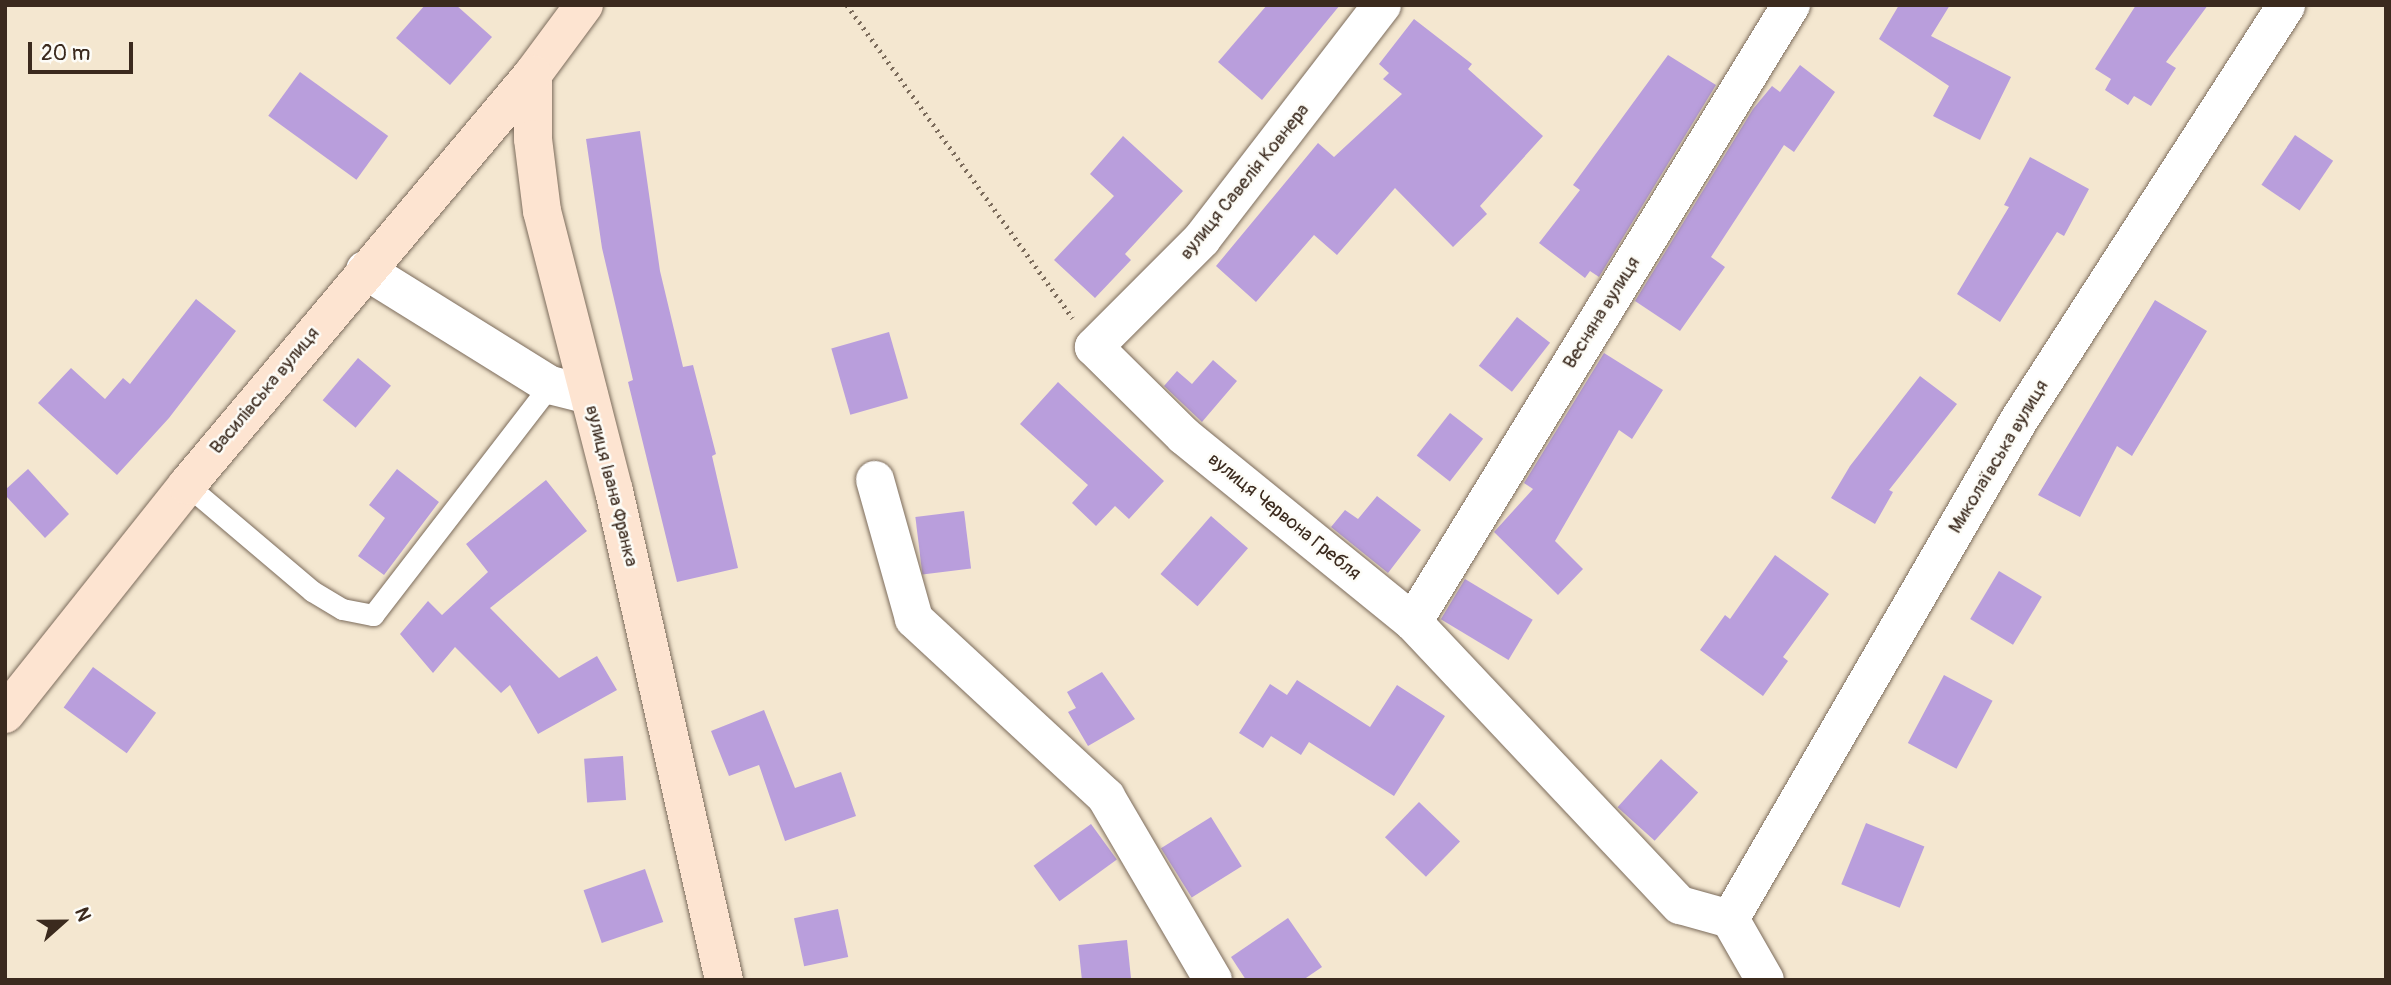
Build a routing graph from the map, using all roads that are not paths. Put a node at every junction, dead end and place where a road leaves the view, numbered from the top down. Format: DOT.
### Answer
graph roads {
  1 [pos="584,5"];
  2 [pos="1382,5"];
  3 [pos="1791,5"];
  4 [pos="2286,5"];
  5 [pos="533,74"];
  6 [pos="365,270"];
  7 [pos="1094,347"];
  8 [pos="550,385"];
  9 [pos="589,396"];
  10 [pos="876,480"];
  11 [pos="187,485"];
  12 [pos="1413,622"];
  13 [pos="5,714"];
  14 [pos="1730,919"];
  15 [pos="724,980"];
  16 [pos="1213,980"];
  17 [pos="1765,980"];
  1 -- 5 [label="main road"];
  2 -- 7 [label="street, вулиця Савелія Ковнера"];
  3 -- 12 [label="street, Весняна вулиця"];
  4 -- 14 [label="street, Миколаївська вулиця"];
  5 -- 6 [label="main road, Василівська вулиця"];
  5 -- 9 [label="main road, вулиця Івана Франка"];
  6 -- 8 [label="street"];
  6 -- 11 [label="main road, Василівська вулиця"];
  7 -- 12 [label="street, вулиця Червона Гребля"];
  8 -- 9 [label="street"];
  8 -- 11 [label="lane"];
  9 -- 15 [label="main road, вулиця Івана Франка"];
  10 -- 16 [label="street"];
  11 -- 13 [label="main road, Василівська вулиця"];
  12 -- 14 [label="street, вулиця Червона Гребля"];
  14 -- 17 [label="street"];
}
